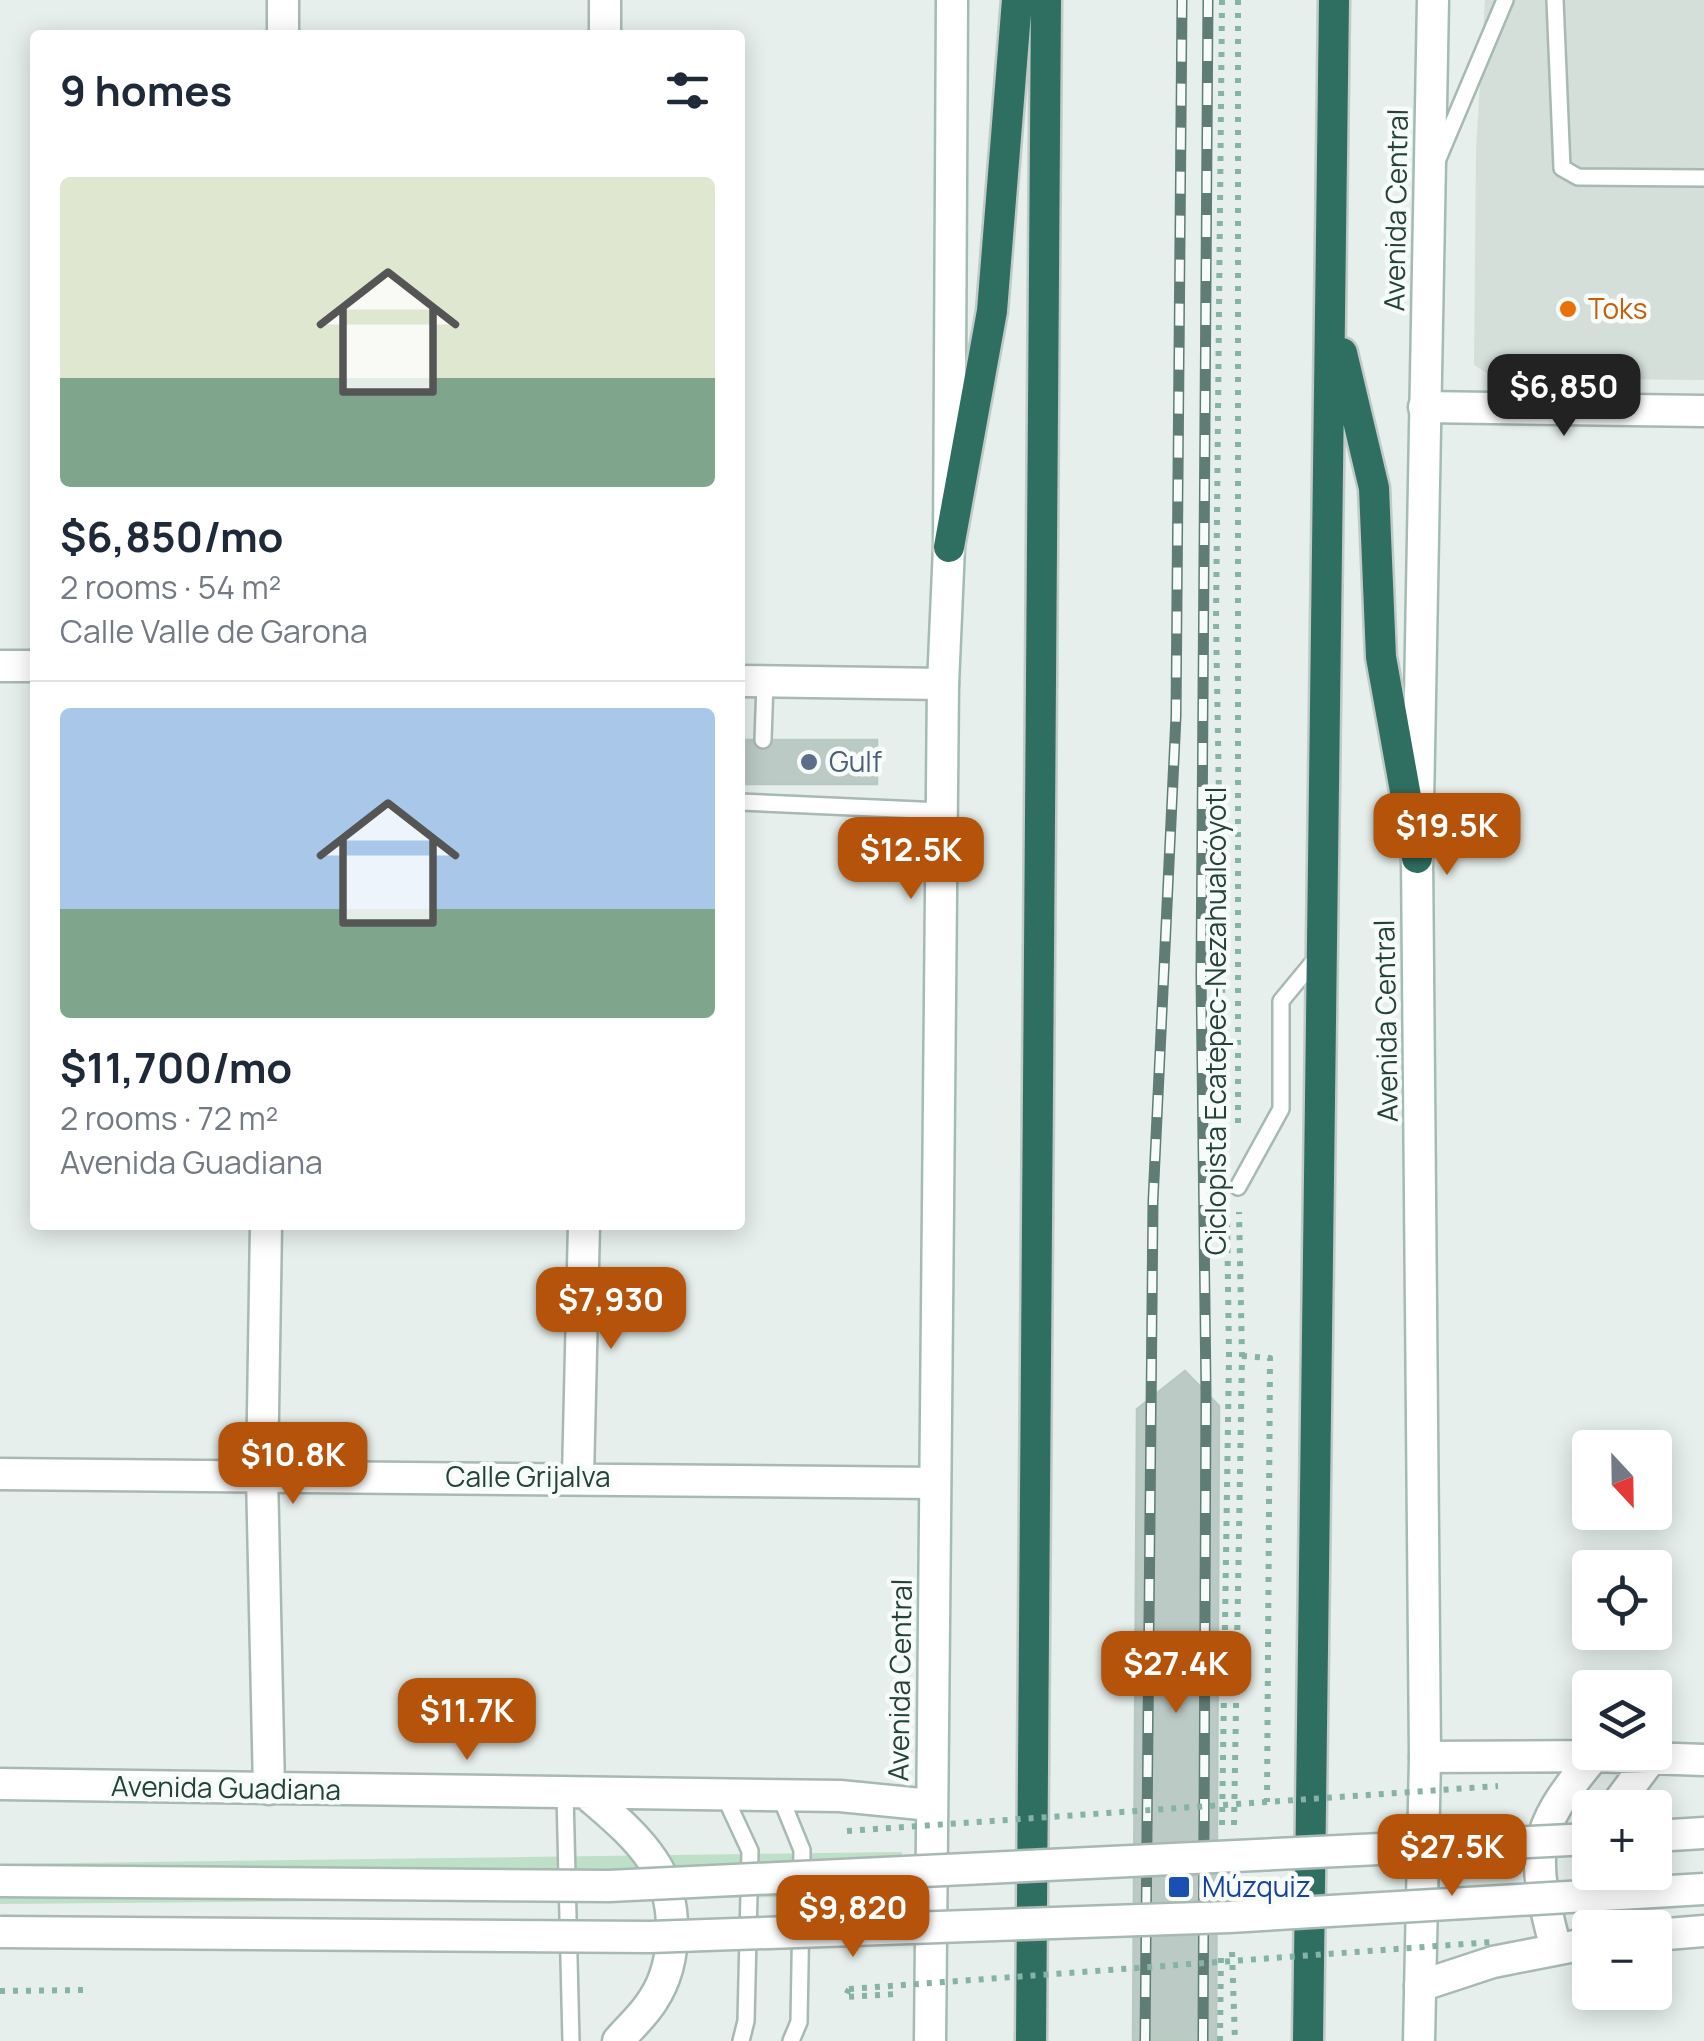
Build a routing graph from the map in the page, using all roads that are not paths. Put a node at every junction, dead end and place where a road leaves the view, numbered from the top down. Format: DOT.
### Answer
graph roads {
  1 [pos="283,0"];
  2 [pos="605,0"];
  3 [pos="952,0"];
  4 [pos="1016,0"];
  5 [pos="1046,0"];
  6 [pos="1334,0"];
  7 [pos="1433,0"];
  8 [pos="1505,0"];
  9 [pos="1555,0"];
  10 [pos="283,30"];
  11 [pos="605,30"];
  12 [pos="1430,178"];
  13 [pos="1704,178"];
  14 [pos="1332,310"];
  15 [pos="1424,408"];
  16 [pos="1704,412"];
  17 [pos="949,547"];
  18 [pos="0,666"];
  19 [pos="30,666"];
  20 [pos="752,682"];
  21 [pos="942,684"];
  22 [pos="763,740"];
  23 [pos="762,784"];
  24 [pos="745,802"];
  25 [pos="762,804"];
  26 [pos="942,811"];
  27 [pos="1416,858"];
  28 [pos="1320,954"];
  29 [pos="1238,1187"];
  30 [pos="266,1230"];
  31 [pos="584,1230"];
  32 [pos="0,1474"];
  33 [pos="262,1476"];
  34 [pos="578,1477"];
  35 [pos="935,1483"];
  36 [pos="1572,1756"];
  37 [pos="1424,1757"];
  38 [pos="1672,1759"];
  39 [pos="1704,1760"];
  40 [pos="1582,1770"];
  41 [pos="1643,1770"];
  42 [pos="0,1784"];
  43 [pos="269,1789"];
  44 [pos="1628,1790"];
  45 [pos="576,1795"];
  46 [pos="724,1795"];
  47 [pos="780,1796"];
  48 [pos="931,1805"];
  49 [pos="1704,1833"];
  50 [pos="1672,1835"];
  51 [pos="1572,1841"];
  52 [pos="0,1881"];
  53 [pos="1704,1888"];
  54 [pos="1704,1930"];
  55 [pos="0,1932"];
  56 [pos="1672,1933"];
  57 [pos="1572,1946"];
  58 [pos="1556,1948"];
  59 [pos="1420,1986"];
  60 [pos="571,2041"];
  61 [pos="618,2041"];
  62 [pos="741,2041"];
  63 [pos="791,2041"];
  64 [pos="930,2041"];
  65 [pos="1031,2041"];
  66 [pos="1308,2041"];
  67 [pos="1419,2041"];
  1 -- 10 [label="street"];
  2 -- 11 [label="street"];
  3 -- 17 [label="street, Avenida Central"];
  4 -- 17 [label="highway"];
  5 -- 65 [label="highway"];
  6 -- 14 [label="highway"];
  7 -- 12 [label="street, Avenida Central"];
  8 -- 12 [label="lane"];
  9 -- 13 [label="lane"];
  12 -- 15 [label="street, Avenida Central"];
  14 -- 27 [label="highway"];
  14 -- 28 [label="highway"];
  15 -- 16 [label="street"];
  15 -- 27 [label="street, Avenida Central"];
  17 -- 21 [label="street, Avenida Central"];
  18 -- 19 [label="street"];
  20 -- 21 [label="street"];
  20 -- 22 [label="lane"];
  21 -- 26 [label="street, Avenida Central"];
  23 -- 25 [label="lane"];
  24 -- 25 [label="lane"];
  25 -- 26 [label="lane"];
  26 -- 35 [label="street, Avenida Central"];
  27 -- 37 [label="street, Avenida Central"];
  28 -- 29 [label="lane"];
  28 -- 66 [label="highway"];
  30 -- 33 [label="street"];
  31 -- 34 [label="street"];
  32 -- 33 [label="street, Calle Grijalva"];
  33 -- 34 [label="street, Calle Grijalva"];
  33 -- 43 [label="street"];
  34 -- 35 [label="street, Calle Grijalva"];
  35 -- 48 [label="street, Avenida Central"];
  36 -- 37 [label="street"];
  37 -- 59 [label="street, Avenida Central"];
  38 -- 39 [label="street"];
  40 -- 58 [label="street"];
  41 -- 44 [label="street"];
  42 -- 43 [label="street, Avenida Guadiana"];
  43 -- 45 [label="street, Avenida Guadiana"];
  45 -- 46 [label="street, Avenida Guadiana"];
  45 -- 60 [label="lane"];
  45 -- 61 [label="street"];
  46 -- 47 [label="street, Avenida Guadiana"];
  46 -- 62 [label="lane"];
  47 -- 48 [label="street, Avenida Guadiana"];
  47 -- 63 [label="lane"];
  48 -- 64 [label="street, Avenida Central"];
  49 -- 50 [label="street"];
  51 -- 52 [label="street, bridge"];
  53 -- 55 [label="street, bridge"];
  54 -- 56 [label="street"];
  57 -- 58 [label="street"];
  58 -- 59 [label="street"];
  59 -- 67 [label="street, Avenida Central"];
}
